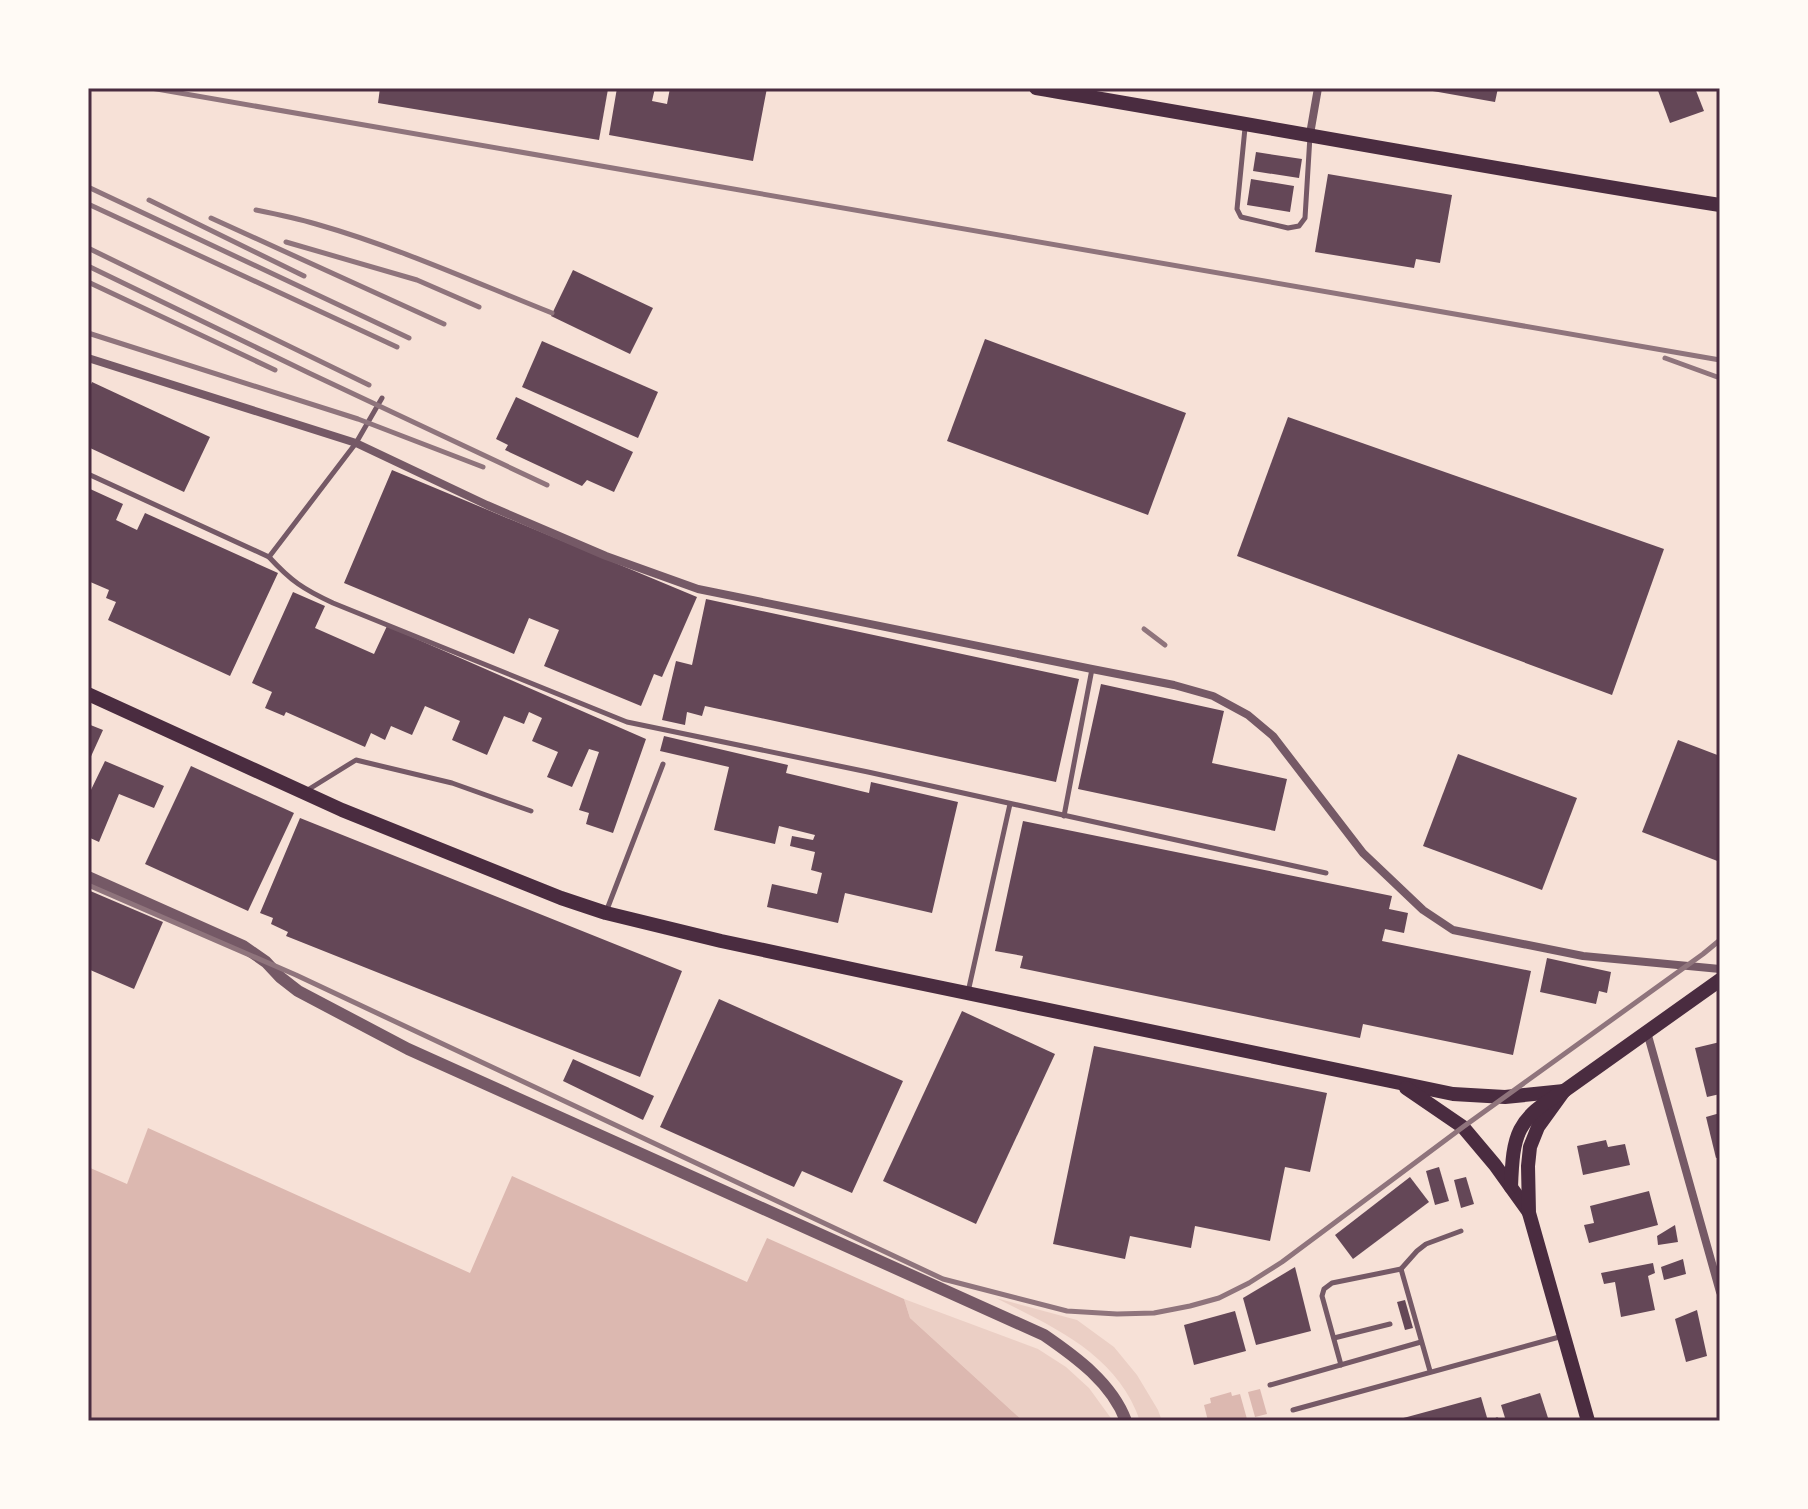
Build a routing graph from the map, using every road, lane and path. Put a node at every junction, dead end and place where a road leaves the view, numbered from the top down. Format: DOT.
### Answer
graph roads {
  1 [pos="1036,88"];
  2 [pos="1318,88"];
  3 [pos="1246,123"];
  4 [pos="1310,134"];
  5 [pos="1720,205"];
  6 [pos="88,358"];
  7 [pos="382,398"];
  8 [pos="356,443"];
  9 [pos="88,474"];
  10 [pos="269,557"];
  11 [pos="1092,669"];
  12 [pos="88,694"];
  13 [pos="663,764"];
  14 [pos="305,792"];
  15 [pos="1010,804"];
  16 [pos="531,811"];
  17 [pos="1064,816"];
  18 [pos="1326,873"];
  19 [pos="88,877"];
  20 [pos="606,913"];
  21 [pos="1720,969"];
  22 [pos="1720,980"];
  23 [pos="968,993"];
  24 [pos="1647,1032"];
  25 [pos="1399,1083"];
  26 [pos="1564,1091"];
  27 [pos="1511,1187"];
  28 [pos="1529,1213"];
  29 [pos="1461,1231"];
  30 [pos="1401,1269"];
  31 [pos="1720,1292"];
  32 [pos="1390,1324"];
  33 [pos="1564,1335"];
  34 [pos="1334,1338"];
  35 [pos="1421,1342"];
  36 [pos="1341,1365"];
  37 [pos="1430,1371"];
  38 [pos="1270,1385"];
  39 [pos="1293,1410"];
  40 [pos="1126,1421"];
  41 [pos="1588,1421"];
  1 -- 3 [label="main road"];
  2 -- 4 [label="street"];
  3 -- 4 [label="main road"];
  3 -- 4 [label="lane"];
  4 -- 5 [label="main road"];
  6 -- 8 [label="street"];
  7 -- 8 [label="lane"];
  8 -- 10 [label="lane"];
  8 -- 11 [label="street"];
  9 -- 10 [label="lane"];
  10 -- 15 [label="lane"];
  11 -- 17 [label="lane"];
  11 -- 21 [label="street"];
  12 -- 14 [label="main road"];
  13 -- 20 [label="lane"];
  14 -- 16 [label="lane"];
  14 -- 20 [label="main road"];
  15 -- 17 [label="lane"];
  15 -- 23 [label="lane"];
  17 -- 18 [label="lane"];
  19 -- 40 [label="street"];
  20 -- 23 [label="main road"];
  22 -- 24 [label="main road"];
  23 -- 25 [label="main road"];
  24 -- 26 [label="main road"];
  24 -- 31 [label="street"];
  25 -- 26 [label="main road"];
  25 -- 27 [label="main road"];
  26 -- 27 [label="main road"];
  26 -- 28 [label="main road"];
  27 -- 28 [label="main road"];
  28 -- 33 [label="main road"];
  29 -- 30 [label="lane"];
  30 -- 34 [label="lane"];
  30 -- 35 [label="lane"];
  32 -- 34 [label="lane"];
  33 -- 37 [label="lane"];
  33 -- 41 [label="main road"];
  34 -- 36 [label="lane"];
  35 -- 36 [label="lane"];
  35 -- 37 [label="lane"];
  36 -- 38 [label="lane"];
  37 -- 39 [label="lane"];
}
